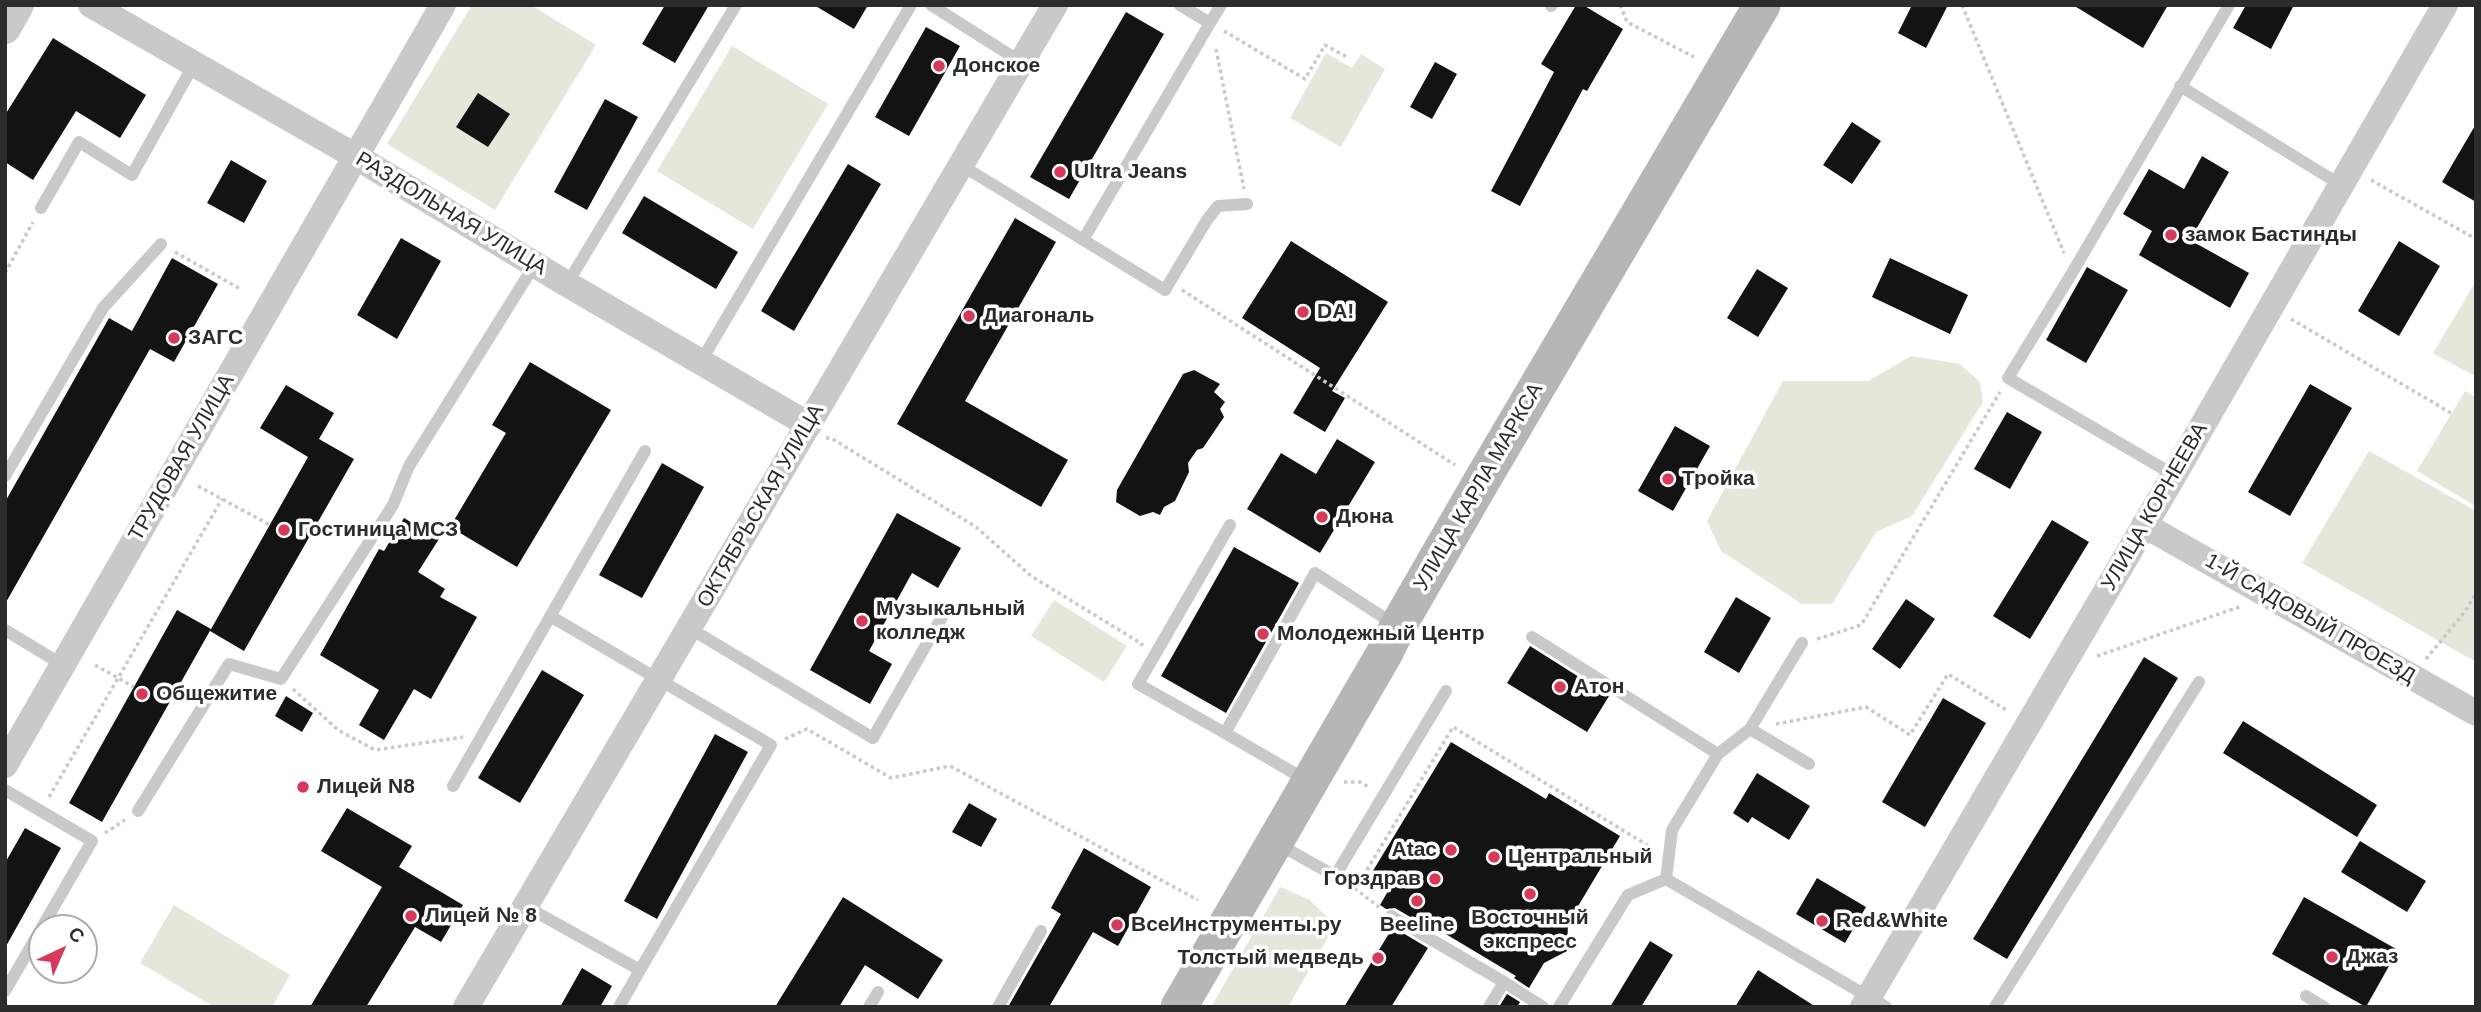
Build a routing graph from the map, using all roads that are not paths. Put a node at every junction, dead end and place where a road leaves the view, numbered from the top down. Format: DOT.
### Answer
graph roads {
  1 [pos="18,5"];
  2 [pos="91,5"];
  3 [pos="443,5"];
  4 [pos="736,5"];
  5 [pos="911,5"];
  6 [pos="931,5"];
  7 [pos="1055,5"];
  8 [pos="1180,5"];
  9 [pos="1221,5"];
  10 [pos="1762,5"];
  11 [pos="2229,5"];
  12 [pos="2445,5"];
  13 [pos="1210,23"];
  14 [pos="5,28"];
  15 [pos="1021,62"];
  16 [pos="194,64"];
  17 [pos="2180,86"];
  18 [pos="355,156"];
  19 [pos="961,165"];
  20 [pos="2341,185"];
  21 [pos="1247,204"];
  22 [pos="41,208"];
  23 [pos="1083,240"];
  24 [pos="161,244"];
  25 [pos="535,264"];
  26 [pos="567,284"];
  27 [pos="700,363"];
  28 [pos="805,432"];
  29 [pos="645,451"];
  30 [pos="2174,475"];
  31 [pos="5,476"];
  32 [pos="1230,525"];
  33 [pos="2144,525"];
  34 [pos="550,617"];
  35 [pos="942,617"];
  36 [pos="1398,626"];
  37 [pos="689,628"];
  38 [pos="5,630"];
  39 [pos="1532,637"];
  40 [pos="1802,643"];
  41 [pos="63,664"];
  42 [pos="659,680"];
  43 [pos="2199,682"];
  44 [pos="1446,691"];
  45 [pos="2476,713"];
  46 [pos="1750,729"];
  47 [pos="1225,733"];
  48 [pos="1718,754"];
  49 [pos="1809,764"];
  50 [pos="5,765"];
  51 [pos="1310,782"];
  52 [pos="453,786"];
  53 [pos="5,790"];
  54 [pos="138,811"];
  55 [pos="1275,842"];
  56 [pos="1666,879"];
  57 [pos="525,906"];
  58 [pos="1391,916"];
  59 [pos="1041,931"];
  60 [pos="640,970"];
  61 [pos="1504,982"];
  62 [pos="5,991"];
  63 [pos="878,992"];
  64 [pos="2306,996"];
  65 [pos="1873,1003"];
  66 [pos="466,1007"];
  67 [pos="619,1007"];
  68 [pos="869,1007"];
  69 [pos="998,1007"];
  70 [pos="1179,1007"];
  71 [pos="1489,1007"];
  72 [pos="1544,1007"];
  73 [pos="1559,1007"];
  74 [pos="1995,1007"];
  75 [pos="2324,1007"];
  1 -- 14 [label="street"];
  2 -- 16 [label="street, РАЗДОЛЬНАЯ УЛИЦА"];
  3 -- 18 [label="street, ТРУДОВАЯ УЛИЦА"];
  4 -- 26 [label="lane"];
  5 -- 27 [label="lane"];
  6 -- 15 [label="lane"];
  7 -- 15 [label="street, ОКТЯБРЬСКАЯ УЛИЦА"];
  8 -- 13 [label="lane"];
  9 -- 13 [label="lane"];
  10 -- 36 [label="main road, УЛИЦА КАРЛА МАРКСА"];
  11 -- 17 [label="lane"];
  12 -- 20 [label="street, УЛИЦА КОРНЕЕВА"];
  13 -- 23 [label="lane"];
  15 -- 19 [label="street, ОКТЯБРЬСКАЯ УЛИЦА"];
  16 -- 18 [label="street, РАЗДОЛЬНАЯ УЛИЦА"];
  16 -- 22 [label="lane"];
  17 -- 20 [label="lane"];
  17 -- 30 [label="lane"];
  18 -- 25 [label="street, РАЗДОЛЬНАЯ УЛИЦА"];
  18 -- 41 [label="street, ТРУДОВАЯ УЛИЦА"];
  19 -- 23 [label="lane"];
  19 -- 28 [label="street, ОКТЯБРЬСКАЯ УЛИЦА"];
  20 -- 30 [label="street, УЛИЦА КОРНЕЕВА"];
  21 -- 23 [label="lane"];
  24 -- 31 [label="lane"];
  25 -- 26 [label="street, РАЗДОЛЬНАЯ УЛИЦА"];
  25 -- 54 [label="lane"];
  26 -- 27 [label="street, РАЗДОЛЬНАЯ УЛИЦА"];
  27 -- 28 [label="street, РАЗДОЛЬНАЯ УЛИЦА"];
  28 -- 37 [label="street, ОКТЯБРЬСКАЯ УЛИЦА"];
  29 -- 34 [label="lane"];
  30 -- 33 [label="street, УЛИЦА КОРНЕЕВА"];
  32 -- 47 [label="lane"];
  33 -- 45 [label="street, 1-Й САДОВЫЙ ПРОЕЗД"];
  33 -- 65 [label="street, УЛИЦА КОРНЕЕВА"];
  34 -- 42 [label="lane"];
  34 -- 52 [label="lane"];
  35 -- 37 [label="lane"];
  36 -- 47 [label="lane"];
  36 -- 51 [label="main road, УЛИЦА КАРЛА МАРКСА"];
  37 -- 42 [label="street, ОКТЯБРЬСКАЯ УЛИЦА"];
  38 -- 41 [label="lane"];
  39 -- 48 [label="lane"];
  40 -- 46 [label="lane"];
  41 -- 50 [label="street, ТРУДОВАЯ УЛИЦА"];
  42 -- 57 [label="street, ОКТЯБРЬСКАЯ УЛИЦА"];
  42 -- 60 [label="lane"];
  43 -- 74 [label="lane"];
  44 -- 55 [label="lane"];
  46 -- 48 [label="lane"];
  46 -- 49 [label="lane"];
  47 -- 51 [label="lane"];
  48 -- 56 [label="lane"];
  51 -- 55 [label="main road, УЛИЦА КАРЛА МАРКСА"];
  53 -- 62 [label="lane"];
  55 -- 70 [label="main road, УЛИЦА КАРЛА МАРКСА"];
  56 -- 65 [label="lane"];
  56 -- 73 [label="lane"];
  57 -- 60 [label="lane"];
  57 -- 66 [label="street, ОКТЯБРЬСКАЯ УЛИЦА"];
  58 -- 61 [label="lane"];
  59 -- 69 [label="lane"];
  60 -- 67 [label="lane"];
  61 -- 71 [label="lane"];
  61 -- 72 [label="lane"];
  63 -- 68 [label="lane"];
  64 -- 75 [label="lane"];
}
